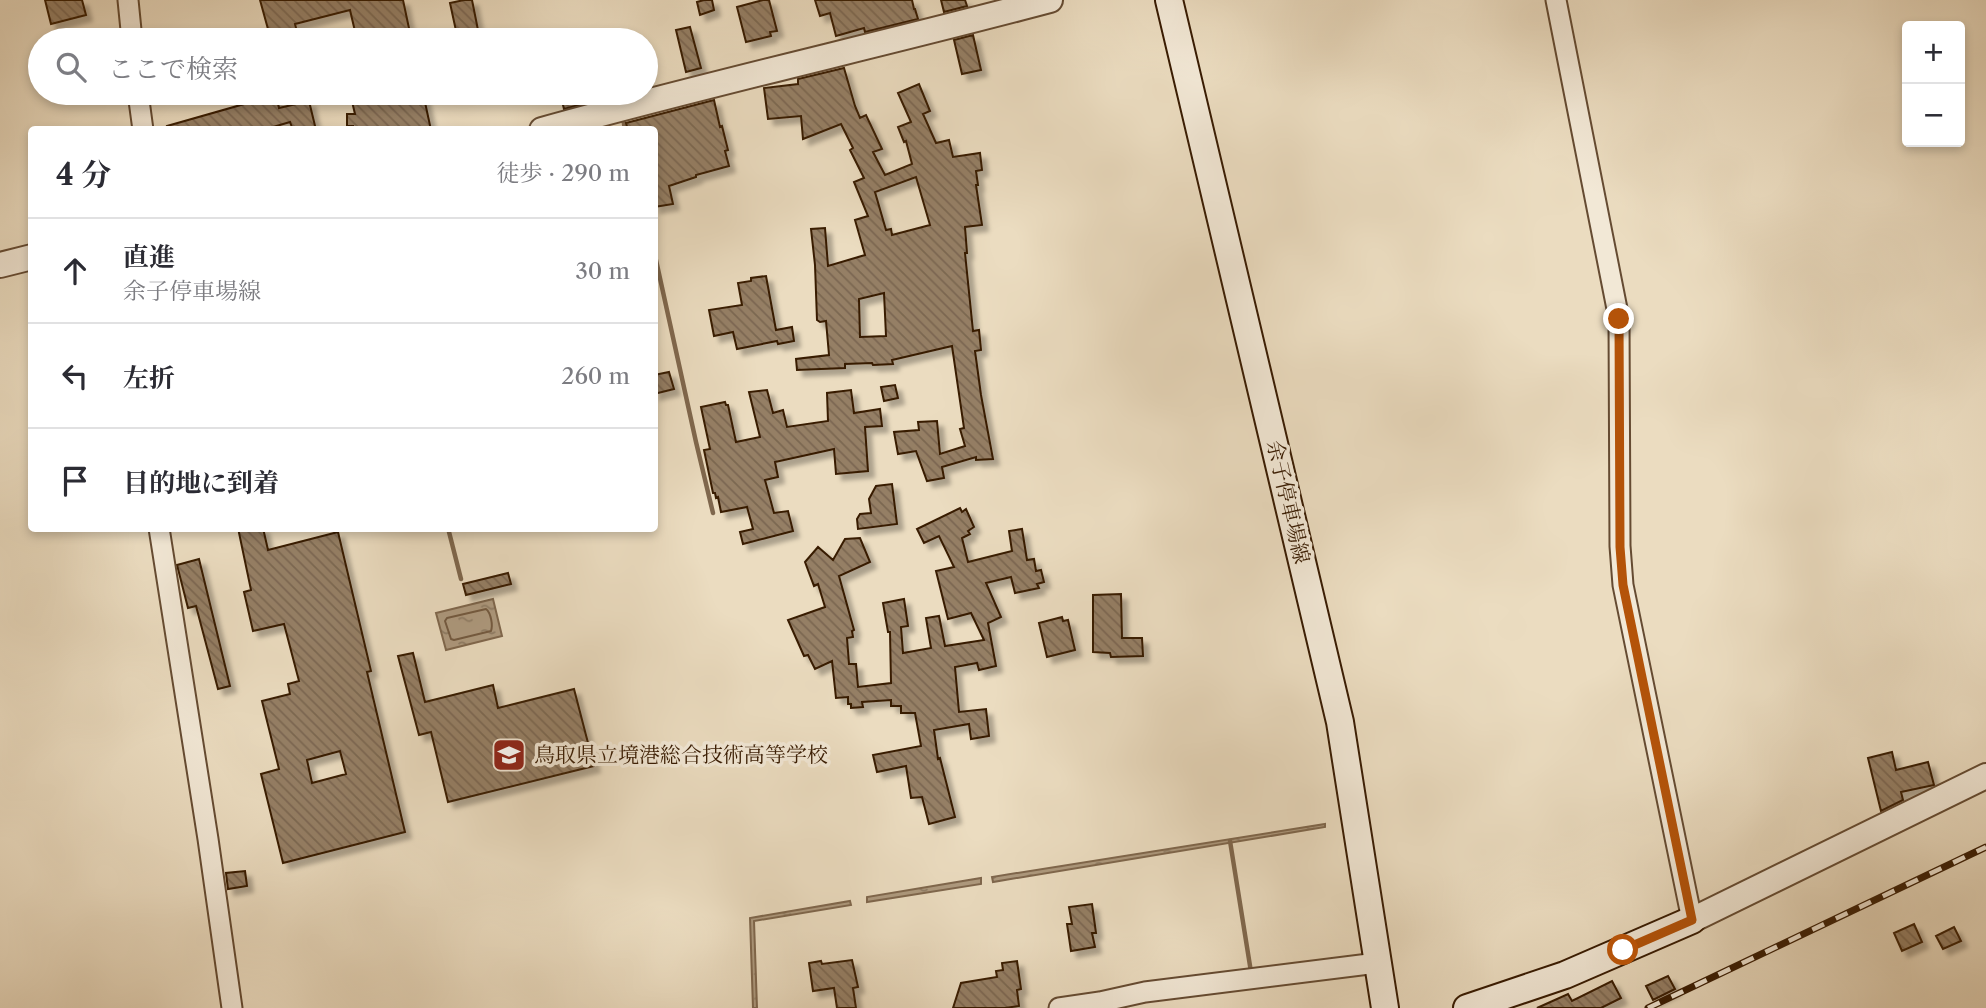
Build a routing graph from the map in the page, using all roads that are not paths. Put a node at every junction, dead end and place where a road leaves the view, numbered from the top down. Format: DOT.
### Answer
graph roads {
  1 [pos="128,0"];
  2 [pos="1050,0"];
  3 [pos="1169,0"];
  4 [pos="1556,0"];
  5 [pos="131,28"];
  6 [pos="658,99"];
  7 [pos="140,105"];
  8 [pos="632,105"];
  9 [pos="142,126"];
  10 [pos="556,126"];
  11 [pos="28,258"];
  12 [pos="0,265"];
  13 [pos="160,532"];
  14 [pos="1986,776"];
  15 [pos="1692,920"];
  16 [pos="1377,963"];
  17 [pos="232,1008"];
  18 [pos="1059,1008"];
  19 [pos="1385,1008"];
  20 [pos="1467,1008"];
  1 -- 5 [label="street"];
  2 -- 6 [label="street"];
  3 -- 16 [label="main road, 余子停車場線"];
  4 -- 15 [label="street"];
  7 -- 9 [label="street"];
  8 -- 10 [label="street"];
  11 -- 12 [label="street"];
  13 -- 17 [label="street"];
  14 -- 15 [label="street"];
  15 -- 20 [label="main road"];
  16 -- 18 [label="street"];
  16 -- 19 [label="main road, 余子停車場線"];
}
